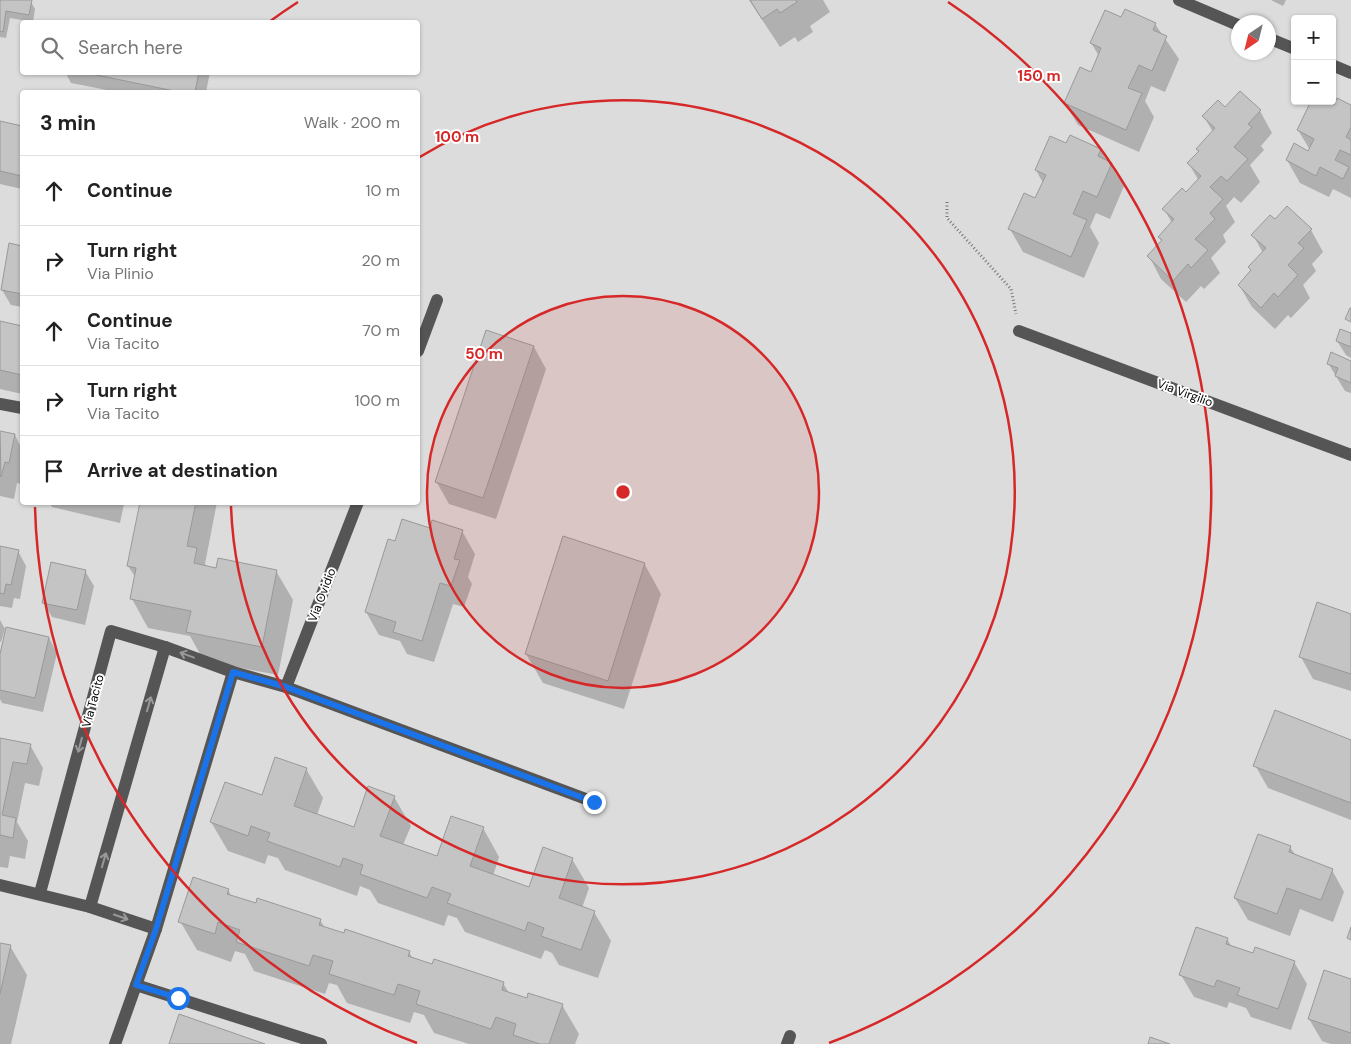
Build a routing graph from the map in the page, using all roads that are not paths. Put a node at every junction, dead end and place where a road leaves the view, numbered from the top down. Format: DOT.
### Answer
graph roads {
  1 [pos="1179,0"];
  2 [pos="1231,22"];
  3 [pos="1276,41"];
  4 [pos="1291,47"];
  5 [pos="1336,67"];
  6 [pos="1351,73"];
  7 [pos="437,300"];
  8 [pos="1019,332"];
  9 [pos="420,346"];
  10 [pos="0,404"];
  11 [pos="20,408"];
  12 [pos="1351,455"];
  13 [pos="357,505"];
  14 [pos="165,647"];
  15 [pos="233,672"];
  16 [pos="286,687"];
  17 [pos="594,802"];
  18 [pos="0,885"];
  19 [pos="40,893"];
  20 [pos="90,907"];
  21 [pos="156,929"];
  22 [pos="136,985"];
  23 [pos="115,1044"];
  24 [pos="321,1044"];
  1 -- 2 [label="street"];
  3 -- 4 [label="street"];
  5 -- 6 [label="street"];
  7 -- 9 [label="street"];
  8 -- 12 [label="street, Via Virgilio"];
  10 -- 11 [label="street"];
  13 -- 16 [label="street, Via Ovidio"];
  15 -- 14 [label="street, Via Tacito, one-way"];
  14 -- 19 [label="street, Via Tacito, one-way"];
  20 -- 14 [label="street, one-way"];
  15 -- 16 [label="street, Via Tacito"];
  15 -- 21 [label="street"];
  16 -- 17 [label="street, Via Tacito"];
  18 -- 19 [label="street"];
  19 -- 20 [label="street"];
  20 -- 21 [label="street, one-way"];
  21 -- 22 [label="street"];
  22 -- 23 [label="street"];
  22 -- 24 [label="street"];
}
